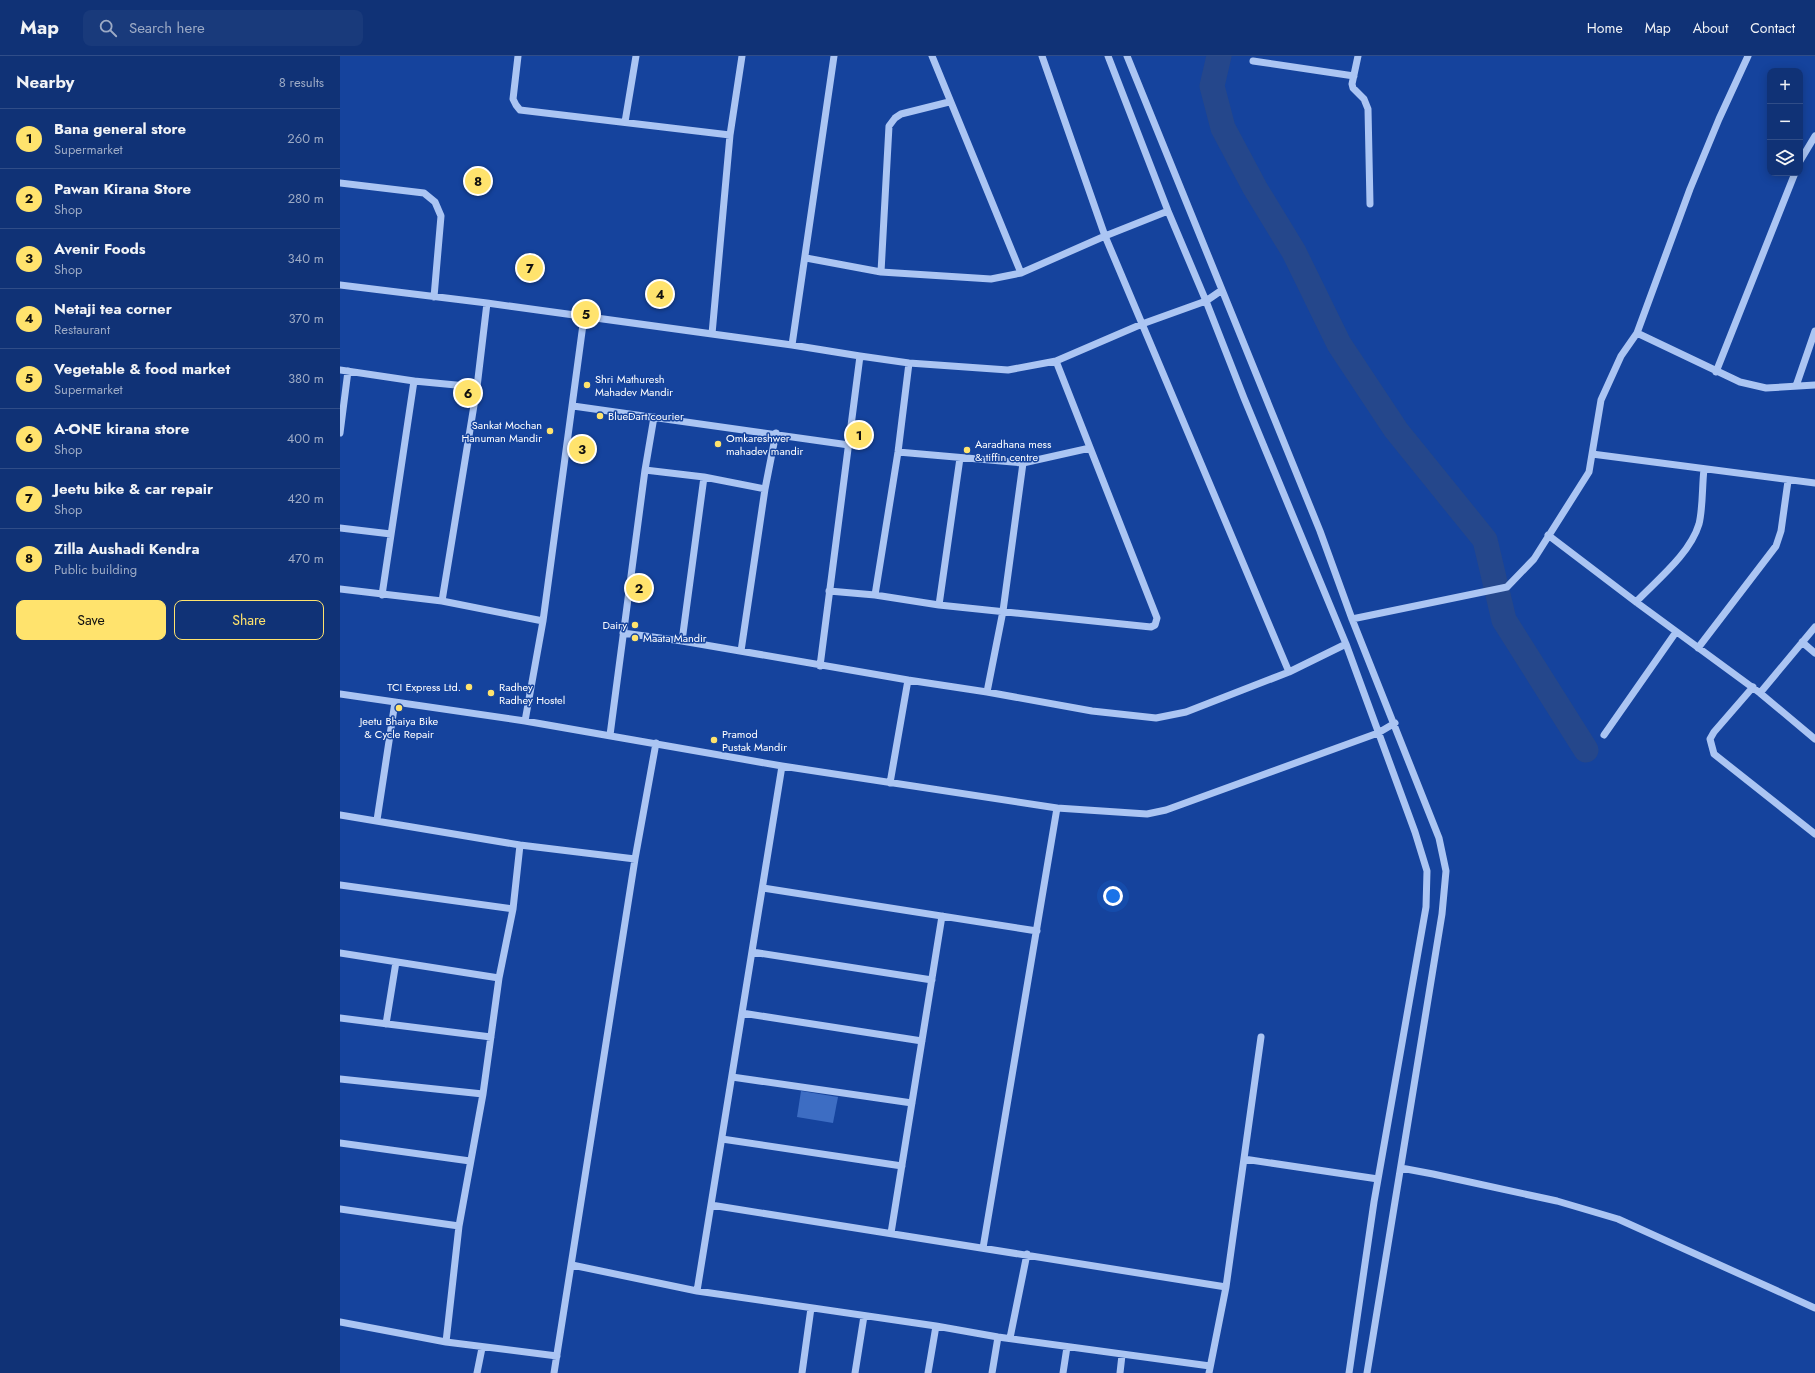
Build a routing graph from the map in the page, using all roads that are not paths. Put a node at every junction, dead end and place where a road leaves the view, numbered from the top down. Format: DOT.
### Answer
graph roads {
  1 [pos="518,56"];
  2 [pos="636,56"];
  3 [pos="742,56"];
  4 [pos="834,56"];
  5 [pos="932,56"];
  6 [pos="1042,56"];
  7 [pos="1108,56"];
  8 [pos="1127,56"];
  9 [pos="1358,56"];
  10 [pos="1748,56"];
  11 [pos="1253,62"];
  12 [pos="1354,76"];
  13 [pos="950,102"];
  14 [pos="625,122"];
  15 [pos="730,135"];
  16 [pos="1815,136"];
  17 [pos="1803,156"];
  18 [pos="1794,176"];
  19 [pos="340,183"];
  20 [pos="1370,204"];
  21 [pos="1168,211"];
  22 [pos="1105,236"];
  23 [pos="806,258"];
  24 [pos="881,272"];
  25 [pos="1021,273"];
  26 [pos="340,285"];
  27 [pos="1222,290"];
  28 [pos="434,297"];
  29 [pos="1206,301"];
  30 [pos="487,303"];
  31 [pos="584,317"];
  32 [pos="1142,324"];
  33 [pos="1815,331"];
  34 [pos="1637,333"];
  35 [pos="712,334"];
  36 [pos="792,345"];
  37 [pos="860,356"];
  38 [pos="1056,361"];
  39 [pos="909,362"];
  40 [pos="340,370"];
  41 [pos="348,371"];
  42 [pos="1716,372"];
  43 [pos="414,381"];
  44 [pos="1815,385"];
  45 [pos="1796,386"];
  46 [pos="477,387"];
  47 [pos="573,406"];
  48 [pos="654,417"];
  49 [pos="340,433"];
  50 [pos="776,433"];
  51 [pos="848,445"];
  52 [pos="1090,448"];
  53 [pos="898,452"];
  54 [pos="1592,454"];
  55 [pos="960,458"];
  56 [pos="1023,463"];
  57 [pos="1704,469"];
  58 [pos="645,470"];
  59 [pos="704,477"];
  60 [pos="1788,481"];
  61 [pos="1815,483"];
  62 [pos="765,489"];
  63 [pos="340,528"];
  64 [pos="391,534"];
  65 [pos="1548,535"];
  66 [pos="340,589"];
  67 [pos="829,591"];
  68 [pos="382,594"];
  69 [pos="875,595"];
  70 [pos="442,601"];
  71 [pos="1636,602"];
  72 [pos="939,605"];
  73 [pos="1003,611"];
  74 [pos="1352,619"];
  75 [pos="543,621"];
  76 [pos="1815,627"];
  77 [pos="1676,632"];
  78 [pos="623,633"];
  79 [pos="682,641"];
  80 [pos="1802,642"];
  81 [pos="1346,644"];
  82 [pos="1698,648"];
  83 [pos="741,651"];
  84 [pos="1815,653"];
  85 [pos="820,666"];
  86 [pos="1289,672"];
  87 [pos="908,680"];
  88 [pos="1753,688"];
  89 [pos="987,692"];
  90 [pos="1760,693"];
  91 [pos="340,694"];
  92 [pos="395,702"];
  93 [pos="525,721"];
  94 [pos="1395,723"];
  95 [pos="1378,733"];
  96 [pos="610,735"];
  97 [pos="1604,735"];
  98 [pos="1815,739"];
  99 [pos="656,743"];
  100 [pos="782,766"];
  101 [pos="890,783"];
  102 [pos="1057,808"];
  103 [pos="340,815"];
  104 [pos="378,820"];
  105 [pos="1815,834"];
  106 [pos="520,845"];
  107 [pos="635,859"];
  108 [pos="340,885"];
  109 [pos="763,888"];
  110 [pos="513,909"];
  111 [pos="942,916"];
  112 [pos="1037,931"];
  113 [pos="752,952"];
  114 [pos="340,953"];
  115 [pos="396,962"];
  116 [pos="499,978"];
  117 [pos="932,980"];
  118 [pos="742,1012"];
  119 [pos="340,1018"];
  120 [pos="386,1024"];
  121 [pos="491,1037"];
  122 [pos="1261,1037"];
  123 [pos="922,1041"];
  124 [pos="732,1077"];
  125 [pos="340,1080"];
  126 [pos="482,1094"];
  127 [pos="912,1103"];
  128 [pos="722,1139"];
  129 [pos="340,1143"];
  130 [pos="1244,1159"];
  131 [pos="470,1161"];
  132 [pos="902,1166"];
  133 [pos="1401,1168"];
  134 [pos="1378,1179"];
  135 [pos="711,1204"];
  136 [pos="340,1209"];
  137 [pos="459,1226"];
  138 [pos="891,1233"];
  139 [pos="984,1248"];
  140 [pos="1027,1254"];
  141 [pos="572,1265"];
  142 [pos="1226,1287"];
  143 [pos="697,1292"];
  144 [pos="811,1308"];
  145 [pos="1815,1308"];
  146 [pos="864,1316"];
  147 [pos="340,1322"];
  148 [pos="936,1326"];
  149 [pos="998,1337"];
  150 [pos="1010,1338"];
  151 [pos="446,1342"];
  152 [pos="1067,1347"];
  153 [pos="482,1348"];
  154 [pos="1122,1355"];
  155 [pos="557,1356"];
  156 [pos="1210,1370"];
  157 [pos="477,1373"];
  158 [pos="554,1373"];
  159 [pos="802,1373"];
  160 [pos="855,1373"];
  161 [pos="928,1373"];
  162 [pos="992,1373"];
  163 [pos="1063,1373"];
  164 [pos="1120,1373"];
  165 [pos="1349,1373"];
  166 [pos="1367,1373"];
  1 -- 14 [label="street"];
  2 -- 14 [label="street"];
  3 -- 15 [label="street"];
  4 -- 23 [label="street"];
  5 -- 13 [label="street"];
  6 -- 22 [label="street"];
  7 -- 21 [label="street"];
  8 -- 27 [label="street"];
  9 -- 12 [label="street"];
  10 -- 34 [label="street"];
  11 -- 12 [label="street"];
  12 -- 20 [label="street"];
  13 -- 24 [label="street"];
  13 -- 25 [label="street"];
  14 -- 15 [label="street"];
  15 -- 35 [label="street"];
  16 -- 17 [label="street"];
  18 -- 42 [label="street"];
  19 -- 28 [label="street"];
  21 -- 22 [label="street"];
  21 -- 29 [label="street"];
  22 -- 25 [label="street"];
  22 -- 32 [label="street"];
  23 -- 24 [label="street"];
  23 -- 36 [label="street"];
  24 -- 25 [label="street"];
  26 -- 28 [label="street"];
  27 -- 29 [label="street"];
  27 -- 74 [label="street"];
  28 -- 30 [label="street"];
  29 -- 32 [label="street"];
  29 -- 81 [label="street"];
  30 -- 31 [label="street"];
  30 -- 46 [label="street"];
  31 -- 35 [label="street"];
  31 -- 47 [label="street"];
  32 -- 38 [label="street"];
  32 -- 86 [label="street"];
  33 -- 45 [label="street"];
  34 -- 42 [label="street"];
  34 -- 54 [label="street"];
  35 -- 36 [label="street"];
  36 -- 37 [label="street"];
  37 -- 39 [label="street"];
  37 -- 51 [label="street"];
  38 -- 39 [label="street"];
  38 -- 52 [label="street"];
  39 -- 53 [label="street"];
  40 -- 41 [label="street"];
  41 -- 43 [label="street"];
  41 -- 49 [label="street"];
  42 -- 45 [label="street"];
  43 -- 46 [label="street"];
  43 -- 64 [label="street"];
  44 -- 45 [label="street"];
  46 -- 70 [label="street"];
  47 -- 48 [label="street"];
  47 -- 75 [label="street"];
  48 -- 50 [label="street"];
  48 -- 58 [label="street"];
  50 -- 51 [label="street"];
  50 -- 62 [label="street"];
  51 -- 67 [label="street"];
  52 -- 56 [label="street"];
  52 -- 73 [label="street"];
  53 -- 55 [label="street"];
  53 -- 69 [label="street"];
  54 -- 57 [label="street"];
  54 -- 65 [label="street"];
  55 -- 56 [label="street"];
  55 -- 72 [label="street"];
  56 -- 73 [label="street"];
  57 -- 60 [label="street"];
  57 -- 71 [label="street"];
  58 -- 59 [label="street"];
  58 -- 78 [label="street"];
  59 -- 62 [label="street"];
  59 -- 79 [label="street"];
  60 -- 61 [label="street"];
  60 -- 82 [label="street"];
  62 -- 83 [label="street"];
  63 -- 64 [label="street"];
  64 -- 68 [label="street"];
  65 -- 71 [label="street"];
  65 -- 74 [label="street"];
  66 -- 68 [label="street"];
  67 -- 69 [label="street"];
  67 -- 85 [label="street"];
  68 -- 70 [label="street"];
  69 -- 72 [label="street"];
  70 -- 75 [label="street"];
  71 -- 77 [label="street"];
  72 -- 73 [label="street"];
  73 -- 89 [label="street"];
  74 -- 94 [label="street"];
  75 -- 93 [label="street"];
  76 -- 80 [label="street"];
  77 -- 82 [label="street"];
  77 -- 97 [label="street"];
  78 -- 79 [label="street"];
  78 -- 96 [label="street"];
  79 -- 83 [label="street"];
  80 -- 84 [label="street"];
  80 -- 90 [label="street"];
  81 -- 86 [label="street"];
  81 -- 95 [label="street"];
  82 -- 88 [label="street"];
  83 -- 85 [label="street"];
  85 -- 87 [label="street"];
  86 -- 89 [label="street"];
  87 -- 89 [label="street"];
  87 -- 101 [label="street"];
  88 -- 90 [label="street"];
  88 -- 105 [label="street"];
  90 -- 98 [label="street"];
  91 -- 92 [label="street"];
  92 -- 93 [label="street"];
  92 -- 104 [label="street"];
  93 -- 96 [label="street"];
  94 -- 95 [label="street"];
  94 -- 133 [label="street"];
  95 -- 102 [label="street"];
  95 -- 134 [label="street"];
  96 -- 99 [label="street"];
  99 -- 100 [label="street"];
  99 -- 107 [label="street"];
  100 -- 101 [label="street"];
  100 -- 109 [label="street"];
  101 -- 102 [label="street"];
  102 -- 112 [label="street"];
  103 -- 104 [label="street"];
  104 -- 106 [label="street"];
  106 -- 107 [label="street"];
  106 -- 110 [label="street"];
  107 -- 141 [label="street"];
  108 -- 110 [label="street"];
  109 -- 111 [label="street"];
  109 -- 113 [label="street"];
  110 -- 116 [label="street"];
  111 -- 112 [label="street"];
  111 -- 117 [label="street"];
  112 -- 139 [label="street"];
  113 -- 117 [label="street"];
  113 -- 118 [label="street"];
  114 -- 115 [label="street"];
  115 -- 116 [label="street"];
  115 -- 120 [label="street"];
  116 -- 121 [label="street"];
  117 -- 123 [label="street"];
  118 -- 123 [label="street"];
  118 -- 124 [label="street"];
  119 -- 120 [label="street"];
  120 -- 121 [label="street"];
  121 -- 126 [label="street"];
  122 -- 130 [label="street"];
  123 -- 127 [label="street"];
  124 -- 127 [label="street"];
  124 -- 128 [label="street"];
  125 -- 126 [label="street"];
  126 -- 131 [label="street"];
  127 -- 132 [label="street"];
  128 -- 132 [label="street"];
  128 -- 135 [label="street"];
  129 -- 131 [label="street"];
  130 -- 134 [label="street"];
  130 -- 142 [label="street"];
  131 -- 137 [label="street"];
  132 -- 138 [label="street"];
  133 -- 145 [label="street"];
  133 -- 166 [label="street"];
  134 -- 165 [label="street"];
  135 -- 138 [label="street"];
  135 -- 143 [label="street"];
  136 -- 137 [label="street"];
  137 -- 151 [label="street"];
  138 -- 139 [label="street"];
  139 -- 140 [label="street"];
  140 -- 142 [label="street"];
  140 -- 150 [label="street"];
  141 -- 143 [label="street"];
  141 -- 155 [label="street"];
  142 -- 156 [label="street"];
  143 -- 144 [label="street"];
  144 -- 146 [label="street"];
  144 -- 159 [label="street"];
  146 -- 148 [label="street"];
  146 -- 160 [label="street"];
  147 -- 151 [label="street"];
  148 -- 149 [label="street"];
  148 -- 161 [label="street"];
  149 -- 150 [label="street"];
  149 -- 162 [label="street"];
  150 -- 152 [label="street"];
  151 -- 153 [label="street"];
  152 -- 154 [label="street"];
  152 -- 163 [label="street"];
  153 -- 155 [label="street"];
  153 -- 157 [label="street"];
  154 -- 156 [label="street"];
  154 -- 164 [label="street"];
  155 -- 158 [label="street"];
}
